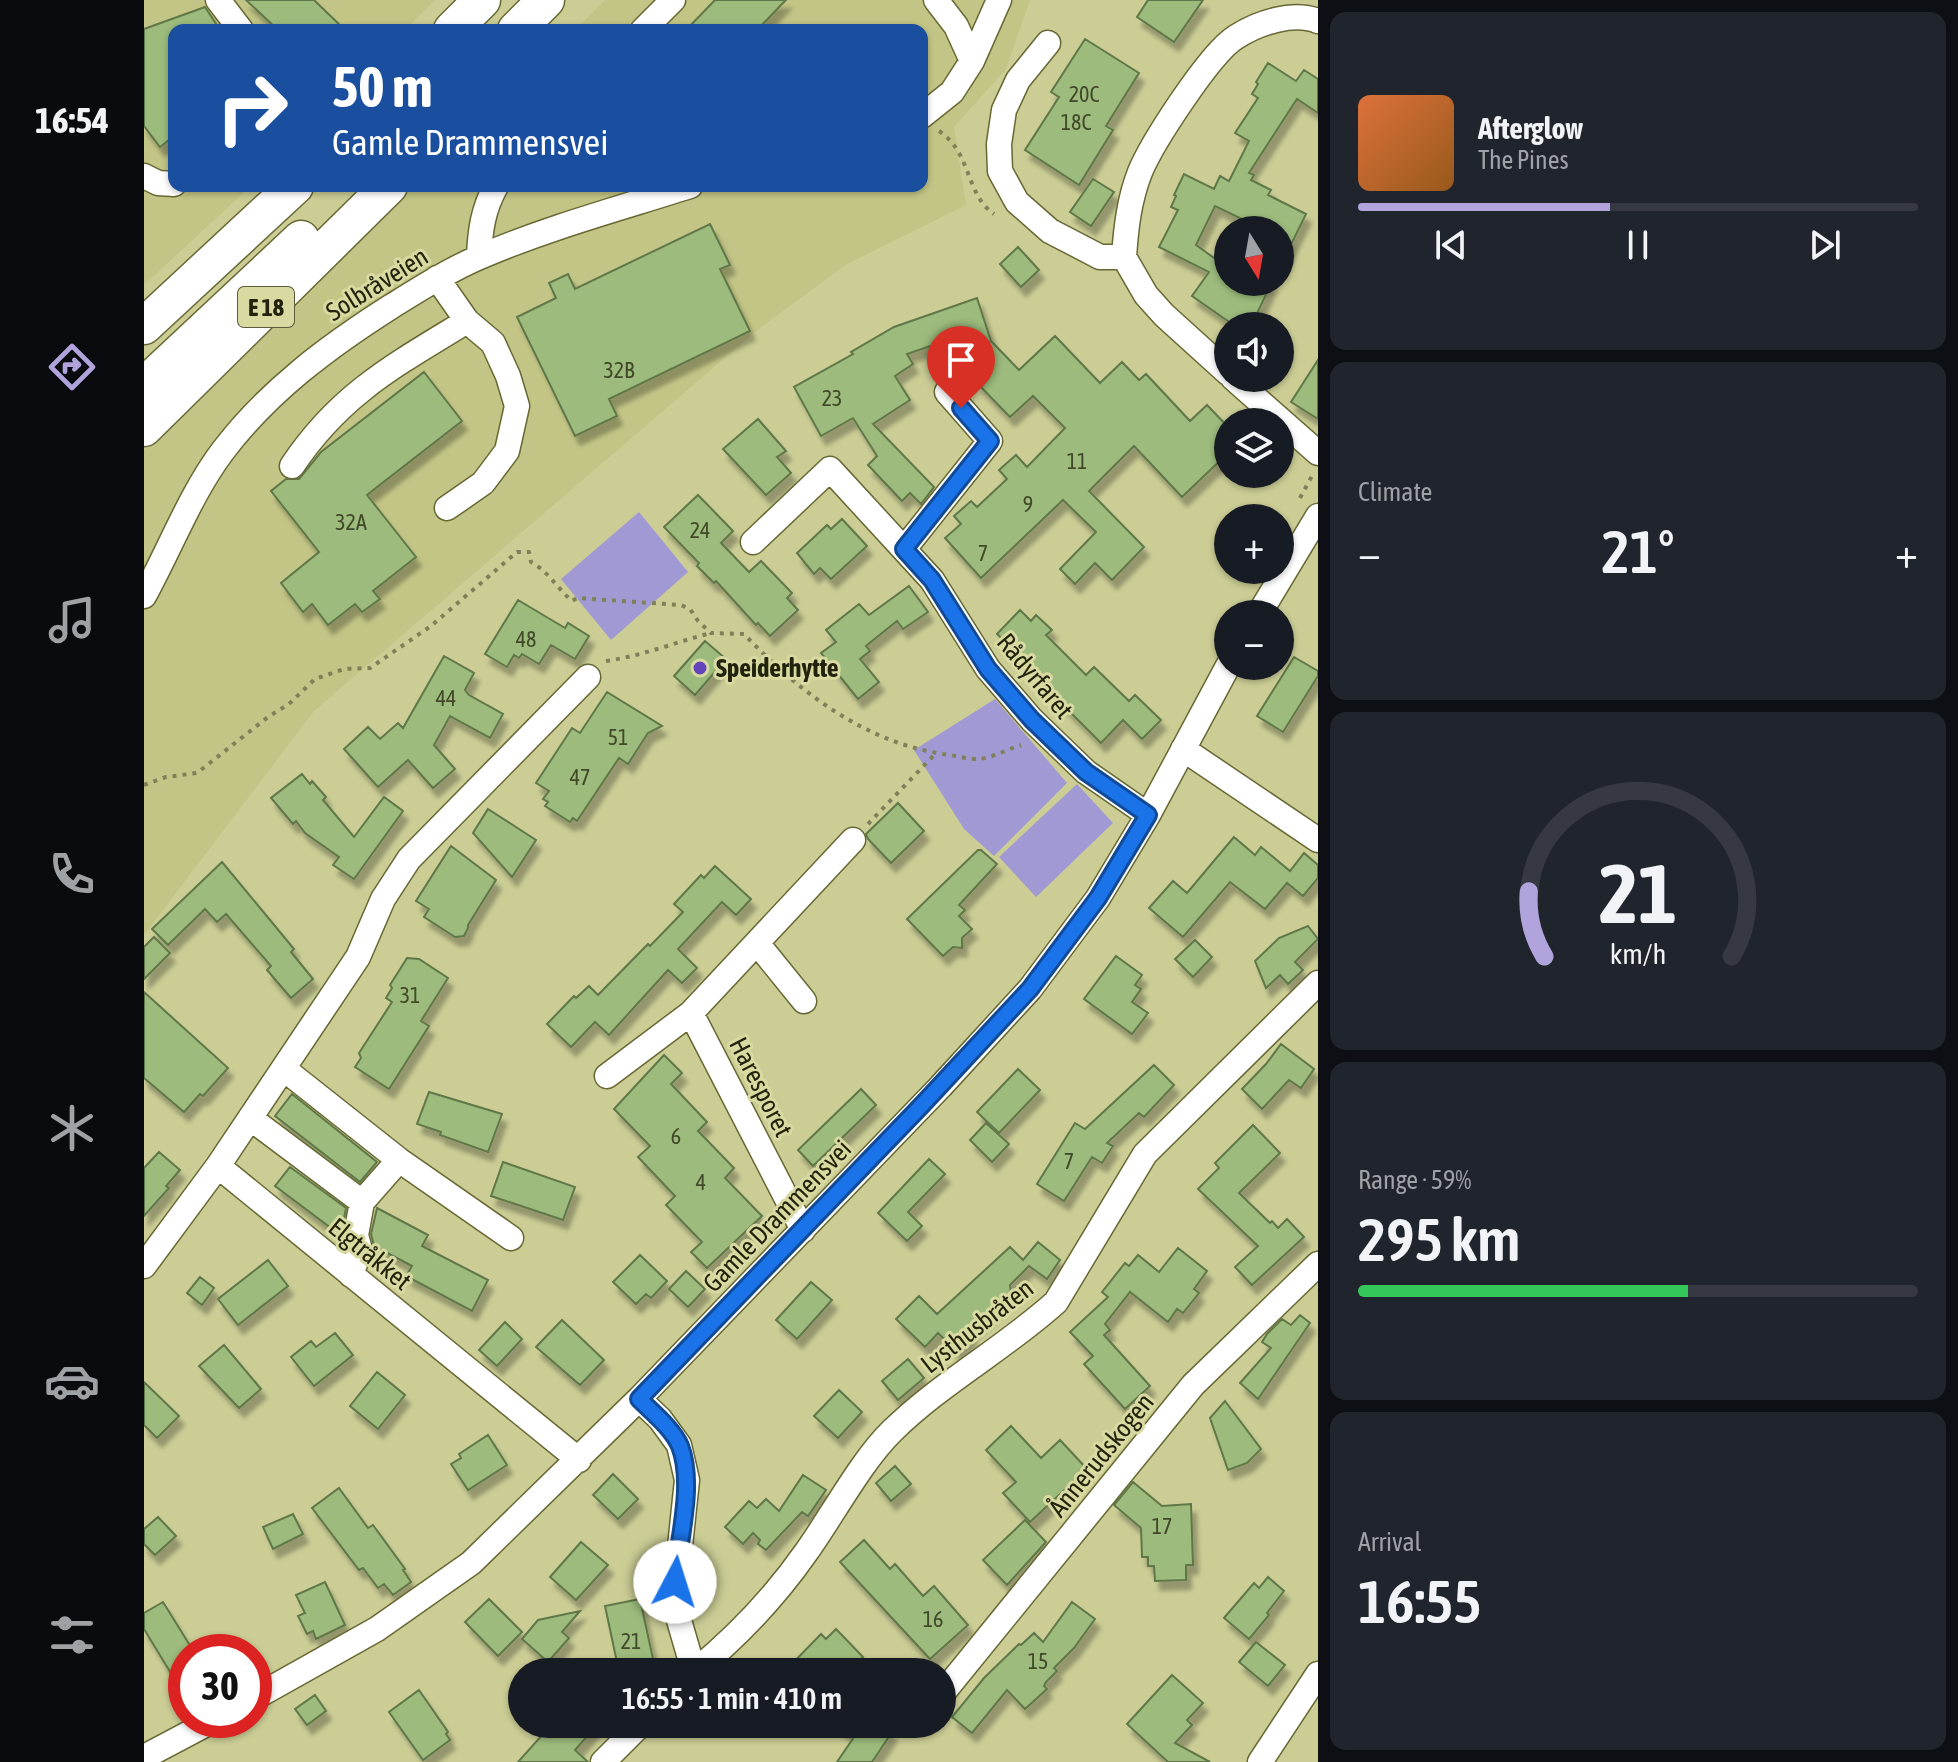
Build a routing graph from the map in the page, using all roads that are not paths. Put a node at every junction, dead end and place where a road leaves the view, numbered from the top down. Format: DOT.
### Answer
graph roads {
  1 [pos="218,0"];
  2 [pos="482,0"];
  3 [pos="546,0"];
  4 [pos="564,0"];
  5 [pos="673,0"];
  6 [pos="936,0"];
  7 [pos="999,0"];
  8 [pos="1318,21"];
  9 [pos="236,24"];
  10 [pos="458,24"];
  11 [pos="522,24"];
  12 [pos="549,24"];
  13 [pos="649,24"];
  14 [pos="1048,43"];
  15 [pos="972,61"];
  16 [pos="928,111"];
  17 [pos="144,176"];
  18 [pos="168,184"];
  19 [pos="289,192"];
  20 [pos="350,192"];
  21 [pos="383,192"];
  22 [pos="493,192"];
  23 [pos="671,192"];
  24 [pos="479,257"];
  25 [pos="1124,257"];
  26 [pos="437,278"];
  27 [pos="467,321"];
  28 [pos="144,326"];
  29 [pos="1214,360"];
  30 [pos="144,386"];
  31 [pos="947,392"];
  32 [pos="1249,392"];
  33 [pos="144,428"];
  34 [pos="1318,453"];
  35 [pos="292,466"];
  36 [pos="447,508"];
  37 [pos="1318,516"];
  38 [pos="753,542"];
  39 [pos="904,549"];
  40 [pos="144,596"];
  41 [pos="1267,600"];
  42 [pos="588,677"];
  43 [pos="1220,680"];
  44 [pos="1183,749"];
  45 [pos="1148,815"];
  46 [pos="853,840"];
  47 [pos="1318,840"];
  48 [pos="757,943"];
  49 [pos="1318,983"];
  50 [pos="804,1001"];
  51 [pos="691,1013"];
  52 [pos="284,1069"];
  53 [pos="607,1076"];
  54 [pos="250,1118"];
  55 [pos="399,1160"];
  56 [pos="218,1166"];
  57 [pos="362,1202"];
  58 [pos="803,1230"];
  59 [pos="511,1238"];
  60 [pos="1318,1264"];
  61 [pos="144,1266"];
  62 [pos="351,1275"];
  63 [pos="639,1399"];
  64 [pos="579,1460"];
  65 [pos="690,1658"];
  66 [pos="711,1658"];
  67 [pos="1318,1674"];
  68 [pos="956,1677"];
  69 [pos="272,1688"];
  70 [pos="180,1738"];
  71 [pos="627,1738"];
  72 [pos="144,1757"];
  73 [pos="603,1762"];
  74 [pos="1260,1762"];
  1 -- 9 [label="street"];
  2 -- 10 [label="highway"];
  3 -- 11 [label="highway"];
  4 -- 12 [label="highway"];
  5 -- 13 [label="street"];
  6 -- 15 [label="street"];
  7 -- 15 [label="street"];
  8 -- 25 [label="street"];
  14 -- 25 [label="street"];
  15 -- 16 [label="street"];
  17 -- 18 [label="street"];
  19 -- 28 [label="highway, E 18"];
  20 -- 30 [label="highway, E 18"];
  21 -- 33 [label="highway, E 18"];
  22 -- 24 [label="street"];
  23 -- 24 [label="street, Solbråveien"];
  24 -- 26 [label="street, Solbråveien"];
  25 -- 29 [label="street"];
  26 -- 27 [label="street"];
  26 -- 40 [label="street, Solbråveien"];
  27 -- 35 [label="street"];
  27 -- 36 [label="street"];
  31 -- 39 [label="street"];
  32 -- 34 [label="street"];
  37 -- 41 [label="street"];
  38 -- 39 [label="street, Rådyrfaret"];
  39 -- 45 [label="street, Rådyrfaret"];
  42 -- 52 [label="street"];
  43 -- 44 [label="street, Gamle Drammensvei"];
  44 -- 45 [label="street, Gamle Drammensvei"];
  44 -- 47 [label="street"];
  45 -- 58 [label="street, Gamle Drammensvei"];
  46 -- 48 [label="street"];
  48 -- 50 [label="street"];
  48 -- 51 [label="street"];
  49 -- 66 [label="street, Lysthusbråten"];
  51 -- 53 [label="street"];
  51 -- 58 [label="street, Haresporet"];
  52 -- 54 [label="street"];
  52 -- 55 [label="street"];
  54 -- 56 [label="street"];
  54 -- 57 [label="street"];
  55 -- 57 [label="street"];
  55 -- 59 [label="street"];
  56 -- 61 [label="street"];
  56 -- 62 [label="street, Elgtråkket"];
  57 -- 62 [label="street"];
  58 -- 63 [label="street, Gamle Drammensvei"];
  60 -- 68 [label="street, Ånnerudskogen"];
  62 -- 64 [label="street, Elgtråkket"];
  63 -- 64 [label="street, Gamle Drammensvei"];
  63 -- 65 [label="street, Lysthusbråten"];
  64 -- 69 [label="street, Gamle Drammensvei"];
  67 -- 74 [label="street"];
  70 -- 72 [label="street"];
  71 -- 73 [label="street"];
}
